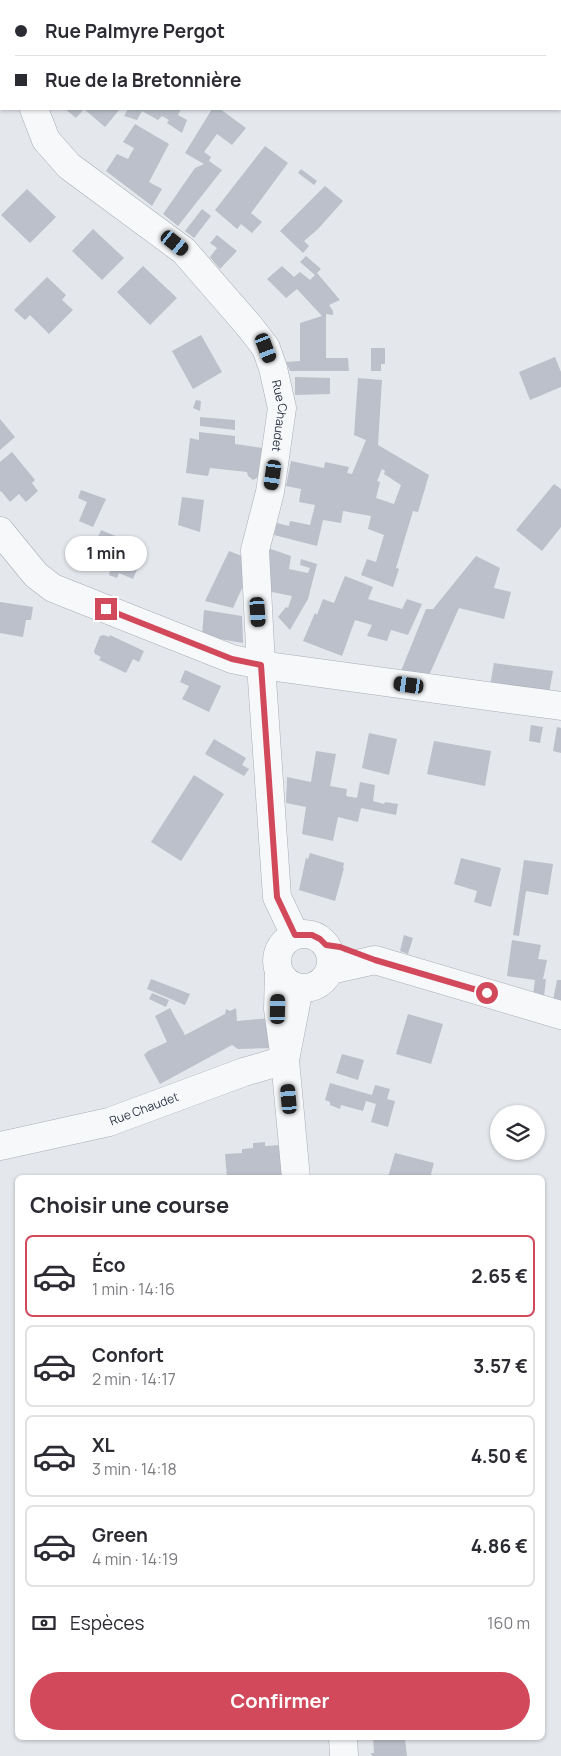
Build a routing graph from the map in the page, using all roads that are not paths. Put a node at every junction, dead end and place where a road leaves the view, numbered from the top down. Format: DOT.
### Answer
graph roads {
  1 [pos="34,110"];
  2 [pos="0,531"];
  3 [pos="261,665"];
  4 [pos="561,706"];
  5 [pos="295,935"];
  6 [pos="328,958"];
  7 [pos="289,980"];
  8 [pos="561,1015"];
  9 [pos="285,1060"];
  10 [pos="0,1146"];
  11 [pos="296,1175"];
  12 [pos="343,1740"];
  13 [pos="344,1756"];
  1 -- 3 [label="street, Rue Chaudet"];
  2 -- 3 [label="street"];
  3 -- 4 [label="street"];
  3 -- 5 [label="street, Rue Chaudet"];
  5 -- 6 [label="street"];
  5 -- 7 [label="street"];
  6 -- 7 [label="street"];
  6 -- 8 [label="street"];
  7 -- 9 [label="street"];
  9 -- 10 [label="street, Rue Chaudet"];
  9 -- 11 [label="street"];
  12 -- 13 [label="street"];
}
